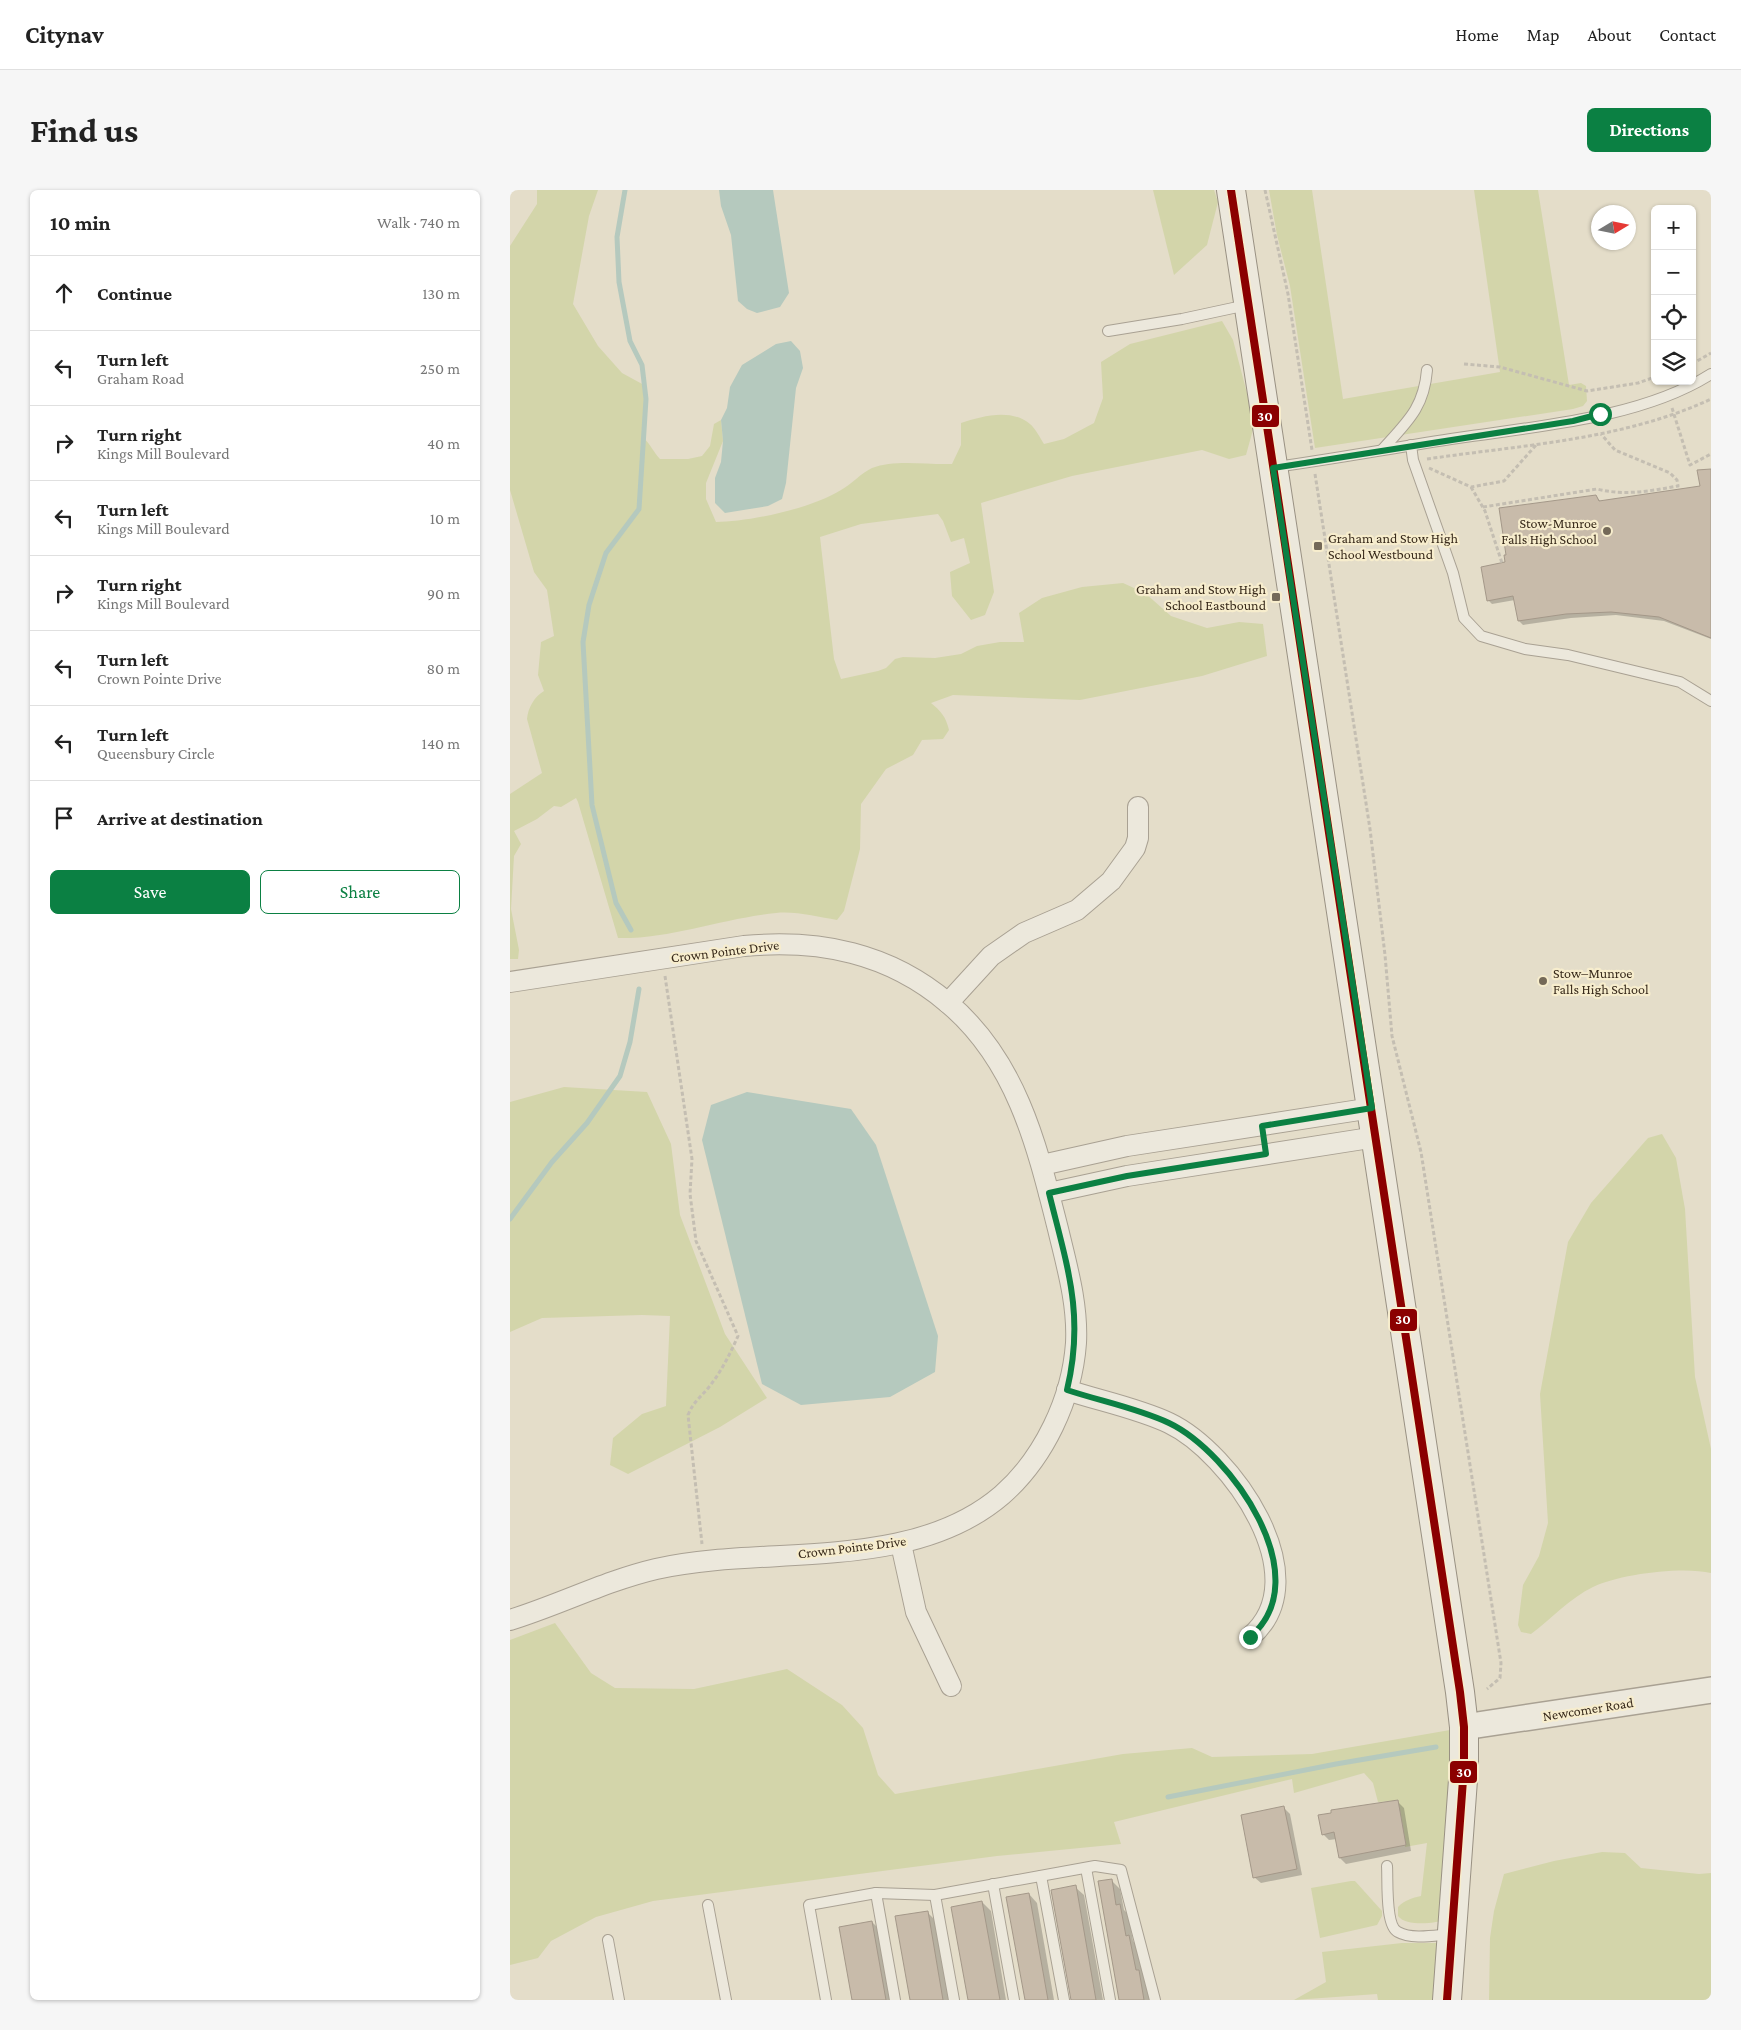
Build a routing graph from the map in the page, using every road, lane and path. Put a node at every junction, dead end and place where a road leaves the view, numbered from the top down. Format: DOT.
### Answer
graph roads {
  1 [pos="1231,190"];
  2 [pos="1266,190"];
  3 [pos="1248,304"];
  4 [pos="1108,331"];
  5 [pos="1711,353"];
  6 [pos="1696,362"];
  7 [pos="1464,364"];
  8 [pos="1427,370"];
  9 [pos="1711,374"];
  10 [pos="1651,378"];
  11 [pos="1668,395"];
  12 [pos="1600,434"];
  13 [pos="1538,443"];
  14 [pos="1411,445"];
  15 [pos="1312,450"];
  16 [pos="1382,450"];
  17 [pos="1711,454"];
  18 [pos="1413,460"];
  19 [pos="1273,468"];
  20 [pos="1315,472"];
  21 [pos="1471,488"];
  22 [pos="1483,507"];
  23 [pos="1502,563"];
  24 [pos="1711,701"];
  25 [pos="1138,807"];
  26 [pos="665,975"];
  27 [pos="510,982"];
  28 [pos="948,1003"];
  29 [pos="1372,1108"];
  30 [pos="1262,1126"];
  31 [pos="1376,1138"];
  32 [pos="1160,1141"];
  33 [pos="1266,1154"];
  34 [pos="1042,1165"];
  35 [pos="1165,1170"];
  36 [pos="1049,1193"];
  37 [pos="1067,1390"];
  38 [pos="702,1544"];
  39 [pos="901,1544"];
  40 [pos="510,1620"];
  41 [pos="1250,1637"];
  42 [pos="951,1686"];
  43 [pos="1487,1689"];
  44 [pos="1711,1690"];
  45 [pos="1464,1727"];
  46 [pos="1387,1866"];
  47 [pos="1086,1868"];
  48 [pos="1041,1876"];
  49 [pos="993,1884"];
  50 [pos="876,1893"];
  51 [pos="935,1895"];
  52 [pos="708,1905"];
  53 [pos="1452,1934"];
  54 [pos="608,1940"];
  55 [pos="619,2000"];
  56 [pos="726,2000"];
  57 [pos="826,2000"];
  58 [pos="895,2000"];
  59 [pos="954,2000"];
  60 [pos="1014,2000"];
  61 [pos="1064,2000"];
  62 [pos="1110,2000"];
  63 [pos="1155,2000"];
  64 [pos="1447,2000"];
  1 -- 3 [label="main road"];
  2 -- 15 [label="path"];
  3 -- 4 [label="lane"];
  3 -- 19 [label="main road"];
  5 -- 6 [label="path"];
  7 -- 10 [label="path"];
  8 -- 16 [label="lane"];
  9 -- 11 [label="lane"];
  11 -- 14 [label="lane"];
  11 -- 17 [label="path"];
  12 -- 22 [label="path"];
  13 -- 21 [label="path"];
  14 -- 16 [label="lane"];
  14 -- 18 [label="lane"];
  16 -- 19 [label="lane"];
  18 -- 21 [label="path"];
  18 -- 24 [label="lane"];
  19 -- 29 [label="main road"];
  20 -- 43 [label="path"];
  21 -- 22 [label="path"];
  22 -- 23 [label="path"];
  25 -- 28 [label="street"];
  26 -- 38 [label="path"];
  27 -- 28 [label="street, Crown Pointe Drive"];
  28 -- 34 [label="street, Crown Pointe Drive"];
  29 -- 30 [label="street"];
  29 -- 31 [label="main road"];
  30 -- 32 [label="street"];
  30 -- 33 [label="street"];
  31 -- 33 [label="street"];
  31 -- 45 [label="main road"];
  32 -- 34 [label="street"];
  32 -- 35 [label="street"];
  33 -- 35 [label="street"];
  34 -- 36 [label="street, Crown Pointe Drive"];
  35 -- 36 [label="street"];
  36 -- 37 [label="street, Crown Pointe Drive"];
  37 -- 39 [label="street, Crown Pointe Drive"];
  37 -- 41 [label="street"];
  39 -- 40 [label="street, Crown Pointe Drive"];
  39 -- 42 [label="street"];
  44 -- 45 [label="street, Newcomer Road"];
  45 -- 53 [label="main road"];
  46 -- 53 [label="lane"];
  47 -- 48 [label="lane"];
  47 -- 62 [label="lane"];
  47 -- 63 [label="lane"];
  48 -- 49 [label="lane"];
  48 -- 61 [label="lane"];
  49 -- 51 [label="lane"];
  49 -- 60 [label="lane"];
  50 -- 51 [label="lane"];
  50 -- 57 [label="lane"];
  50 -- 58 [label="lane"];
  51 -- 59 [label="lane"];
  52 -- 56 [label="lane"];
  53 -- 64 [label="main road"];
  54 -- 55 [label="lane"];
}
